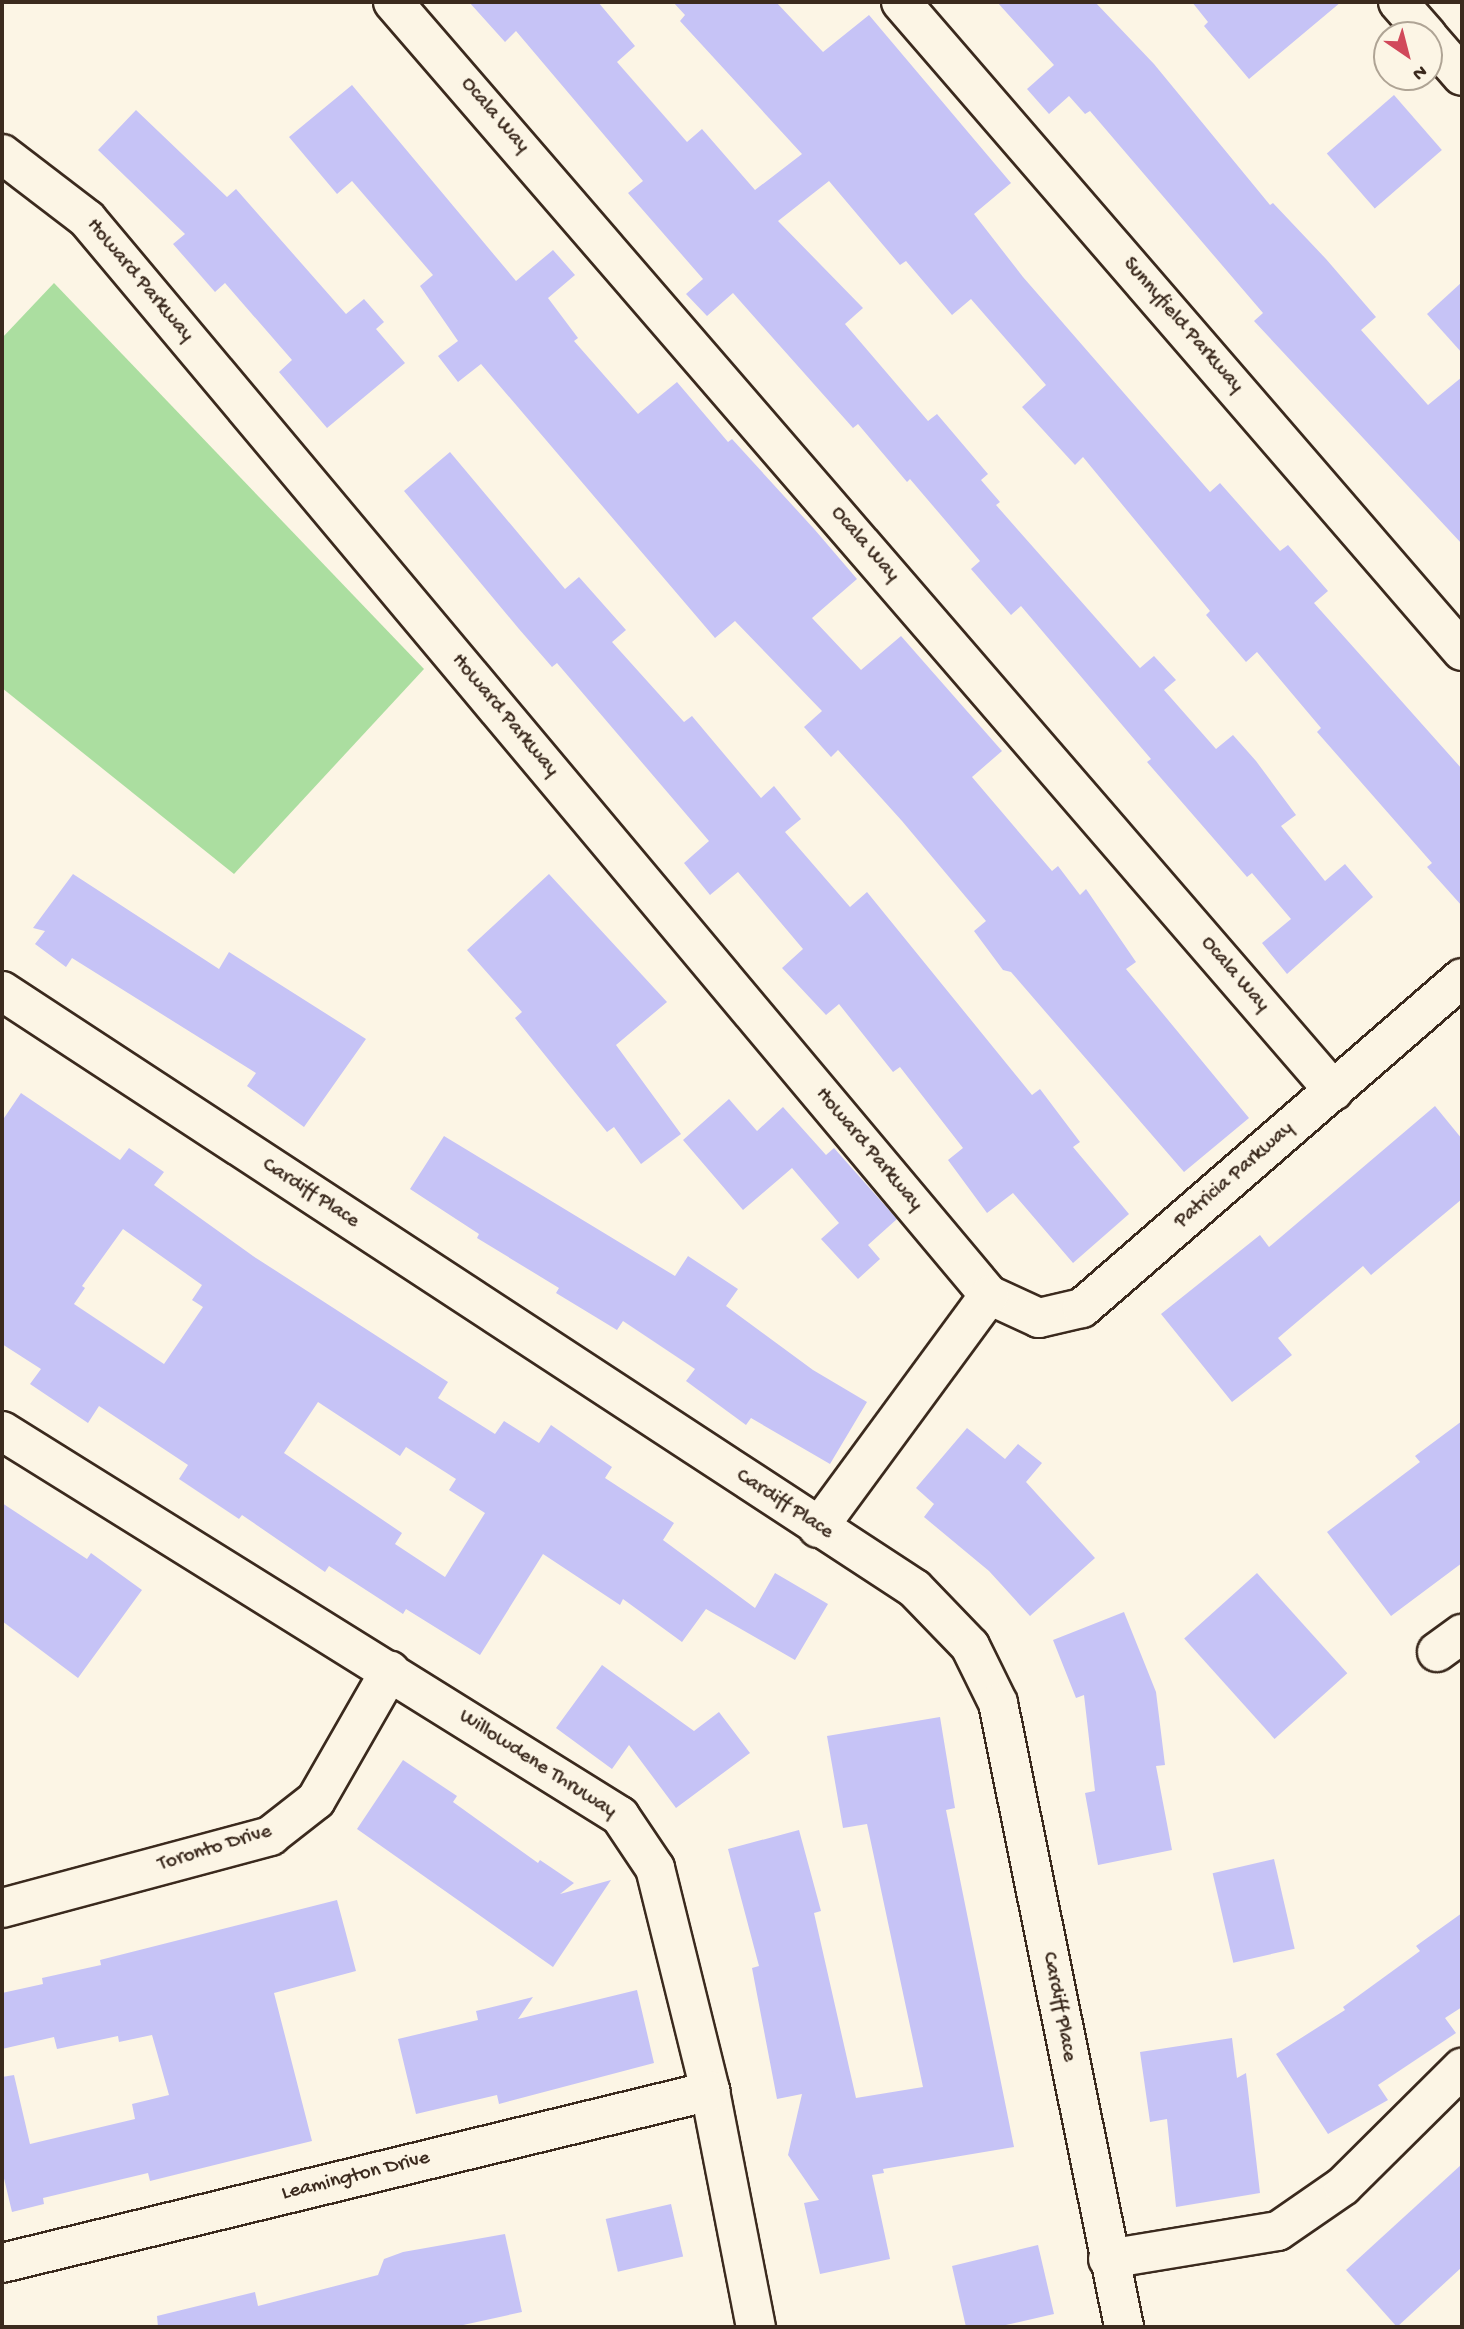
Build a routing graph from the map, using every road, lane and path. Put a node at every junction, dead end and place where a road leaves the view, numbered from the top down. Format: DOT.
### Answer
graph roads {
  1 [pos="393,2"];
  2 [pos="901,2"];
  3 [pos="1398,2"];
  4 [pos="1415,21"];
  5 [pos="1443,54"];
  6 [pos="1462,76"];
  7 [pos="2,154"];
  8 [pos="1462,651"];
  9 [pos="1462,978"];
  10 [pos="2,991"];
  11 [pos="1334,1091"];
  12 [pos="989,1295"];
  13 [pos="2,1431"];
  14 [pos="818,1528"];
  15 [pos="390,1671"];
  16 [pos="2,1908"];
  17 [pos="1462,2068"];
  18 [pos="709,2091"];
  19 [pos="1108,2259"];
  20 [pos="2,2263"];
  21 [pos="756,2327"];
  22 [pos="1124,2327"];
  1 -- 11 [label="street, Ocala Way"];
  2 -- 8 [label="street, Sunnyfield Parkway"];
  3 -- 4 [label="street"];
  5 -- 6 [label="street"];
  7 -- 12 [label="street, Howard Parkway"];
  9 -- 11 [label="street, Patricia Parkway"];
  10 -- 14 [label="street, Cardiff Place"];
  11 -- 12 [label="street, Patricia Parkway"];
  12 -- 14 [label="street"];
  13 -- 15 [label="street, Willowdene Thruway"];
  14 -- 19 [label="street, Cardiff Place"];
  15 -- 16 [label="street, Toronto Drive"];
  15 -- 18 [label="street, Willowdene Thruway"];
  17 -- 19 [label="street"];
  18 -- 20 [label="street, Leamington Drive"];
  18 -- 21 [label="street, Willowdene Thruway"];
  19 -- 22 [label="street, Cardiff Place"];
}
